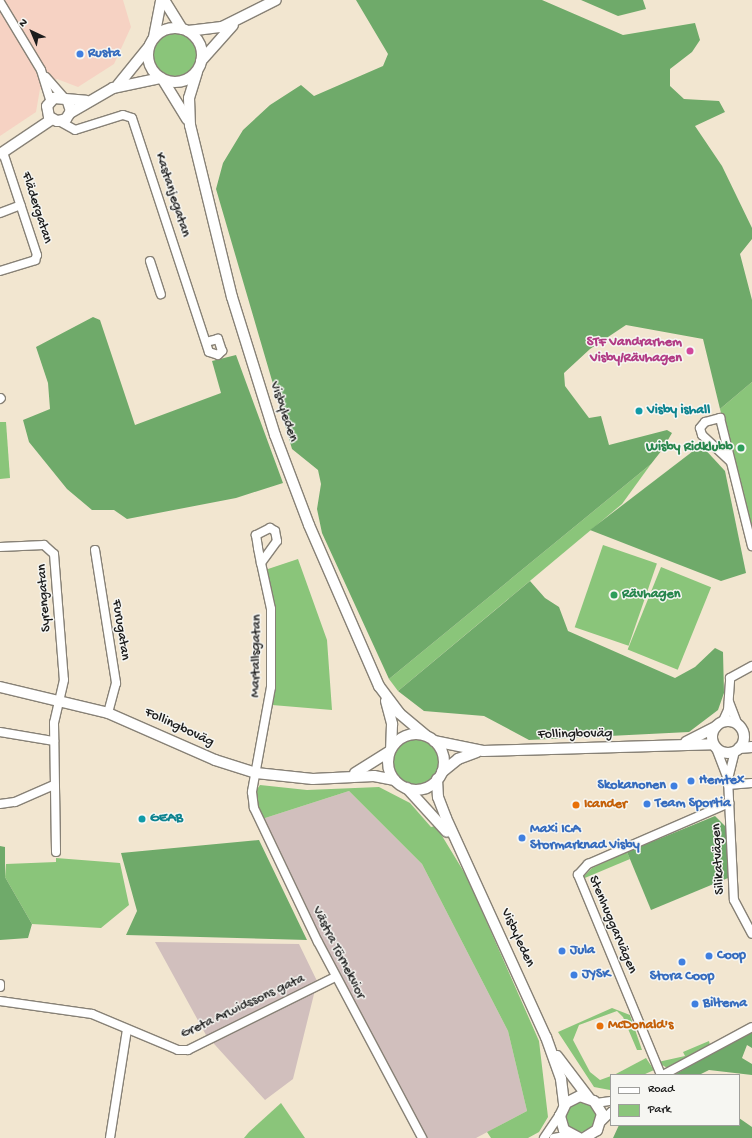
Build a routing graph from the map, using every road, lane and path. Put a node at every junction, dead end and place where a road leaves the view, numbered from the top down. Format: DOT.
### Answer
graph roads {
  1 [pos="163,0"];
  2 [pos="276,0"];
  3 [pos="0,2"];
  4 [pos="238,22"];
  5 [pos="185,30"];
  6 [pos="151,43"];
  7 [pos="201,61"];
  8 [pos="41,70"];
  9 [pos="196,72"];
  10 [pos="162,79"];
  11 [pos="113,88"];
  12 [pos="66,100"];
  13 [pos="86,101"];
  14 [pos="48,105"];
  15 [pos="62,118"];
  16 [pos="190,125"];
  17 [pos="13,147"];
  18 [pos="2,153"];
  19 [pos="21,205"];
  20 [pos="0,213"];
  21 [pos="150,261"];
  22 [pos="0,271"];
  23 [pos="161,294"];
  24 [pos="206,342"];
  25 [pos="730,461"];
  26 [pos="752,546"];
  27 [pos="0,547"];
  28 [pos="95,550"];
  29 [pos="261,563"];
  30 [pos="752,666"];
  31 [pos="0,687"];
  32 [pos="385,697"];
  33 [pos="61,698"];
  34 [pos="729,702"];
  35 [pos="108,713"];
  36 [pos="719,724"];
  37 [pos="740,726"];
  38 [pos="0,732"];
  39 [pos="752,734"];
  40 [pos="425,735"];
  41 [pos="54,741"];
  42 [pos="434,741"];
  43 [pos="714,746"];
  44 [pos="752,747"];
  45 [pos="667,748"];
  46 [pos="390,750"];
  47 [pos="737,750"];
  48 [pos="483,751"];
  49 [pos="256,773"];
  50 [pos="350,776"];
  51 [pos="439,776"];
  52 [pos="395,780"];
  53 [pos="728,782"];
  54 [pos="752,783"];
  55 [pos="54,785"];
  56 [pos="407,788"];
  57 [pos="0,804"];
  58 [pos="729,804"];
  59 [pos="460,851"];
  60 [pos="56,852"];
  61 [pos="752,934"];
  62 [pos="335,977"];
  63 [pos="0,984"];
  64 [pos="0,987"];
  65 [pos="0,1001"];
  66 [pos="752,1027"];
  67 [pos="127,1030"];
  68 [pos="546,1037"];
  69 [pos="662,1074"];
  70 [pos="664,1074"];
  71 [pos="593,1100"];
  72 [pos="610,1101"];
  73 [pos="562,1109"];
  74 [pos="610,1113"];
  75 [pos="601,1122"];
  76 [pos="595,1135"];
  77 [pos="576,1137"];
  78 [pos="110,1138"];
  79 [pos="422,1138"];
  80 [pos="544,1138"];
  81 [pos="554,1138"];
  1 -- 5 [label="main road"];
  1 -- 6 [label="main road"];
  2 -- 4 [label="main road"];
  3 -- 8 [label="street"];
  4 -- 5 [label="main road"];
  4 -- 7 [label="main road"];
  5 -- 6 [label="main road"];
  5 -- 7 [label="main road"];
  6 -- 10 [label="main road"];
  6 -- 11 [label="main road"];
  7 -- 9 [label="main road"];
  8 -- 12 [label="street"];
  8 -- 14 [label="street"];
  9 -- 10 [label="main road"];
  9 -- 16 [label="main road, Visbyleden"];
  10 -- 11 [label="main road"];
  10 -- 16 [label="main road, Visbyleden"];
  11 -- 13 [label="main road"];
  12 -- 13 [label="main road"];
  12 -- 14 [label="main road"];
  12 -- 15 [label="main road"];
  13 -- 15 [label="main road"];
  14 -- 15 [label="main road"];
  14 -- 17 [label="main road"];
  15 -- 17 [label="main road"];
  15 -- 24 [label="street, Kastanjegatan"];
  16 -- 32 [label="main road, Visbyleden"];
  17 -- 18 [label="main road"];
  18 -- 19 [label="street, Flädergatan"];
  19 -- 20 [label="street"];
  19 -- 22 [label="street, Flädergatan"];
  21 -- 23 [label="street"];
  25 -- 25 [label="street"];
  25 -- 26 [label="street"];
  27 -- 33 [label="street, Syrengatan"];
  28 -- 35 [label="street, Furugatan"];
  29 -- 49 [label="street, Martallsgatan"];
  30 -- 34 [label="street"];
  31 -- 33 [label="main road, Follingboväg"];
  32 -- 40 [label="main road, Visbyleden"];
  32 -- 46 [label="main road, Visbyleden"];
  33 -- 35 [label="main road, Follingboväg"];
  33 -- 41 [label="street, Syrengatan"];
  34 -- 36 [label="street"];
  34 -- 37 [label="street"];
  35 -- 49 [label="main road, Follingboväg"];
  36 -- 37 [label="main road"];
  36 -- 43 [label="main road"];
  36 -- 45 [label="main road, Follingboväg"];
  37 -- 39 [label="main road"];
  37 -- 47 [label="main road"];
  38 -- 41 [label="street"];
  40 -- 42 [label="main road"];
  40 -- 46 [label="main road"];
  41 -- 55 [label="street, Syrengatan"];
  42 -- 48 [label="main road, Follingboväg"];
  42 -- 51 [label="main road"];
  43 -- 45 [label="main road, Follingboväg"];
  43 -- 47 [label="main road"];
  43 -- 53 [label="street"];
  44 -- 47 [label="main road"];
  45 -- 48 [label="main road, Follingboväg"];
  46 -- 50 [label="main road, Follingboväg"];
  46 -- 52 [label="main road"];
  47 -- 53 [label="street"];
  48 -- 51 [label="main road, Follingboväg"];
  49 -- 50 [label="main road, Follingboväg"];
  49 -- 62 [label="street, Västra Törnekvior"];
  50 -- 52 [label="main road, Follingboväg"];
  51 -- 56 [label="main road"];
  51 -- 59 [label="main road, Visbyleden"];
  52 -- 56 [label="main road"];
  53 -- 54 [label="street"];
  53 -- 58 [label="street, Silikatvägen"];
  55 -- 57 [label="street"];
  55 -- 60 [label="street, Syrengatan"];
  56 -- 59 [label="main road, Visbyleden"];
  58 -- 61 [label="street, Silikatvägen"];
  58 -- 69 [label="street, Stenhuggarvägen"];
  59 -- 68 [label="main road, Visbyleden"];
  62 -- 67 [label="street, Greta Arwidssons gata"];
  62 -- 79 [label="street, Västra Törnekvior"];
  63 -- 64 [label="street"];
  65 -- 67 [label="street, Greta Arwidssons gata"];
  66 -- 70 [label="street"];
  67 -- 78 [label="street"];
  68 -- 71 [label="main road, Visbyleden"];
  68 -- 73 [label="main road, Visbyleden"];
  71 -- 72 [label="street"];
  71 -- 73 [label="main road"];
  71 -- 75 [label="main road"];
  73 -- 77 [label="main road"];
  73 -- 80 [label="street"];
  74 -- 75 [label="street"];
  75 -- 76 [label="main road"];
  76 -- 77 [label="main road"];
  77 -- 81 [label="street"];
}
